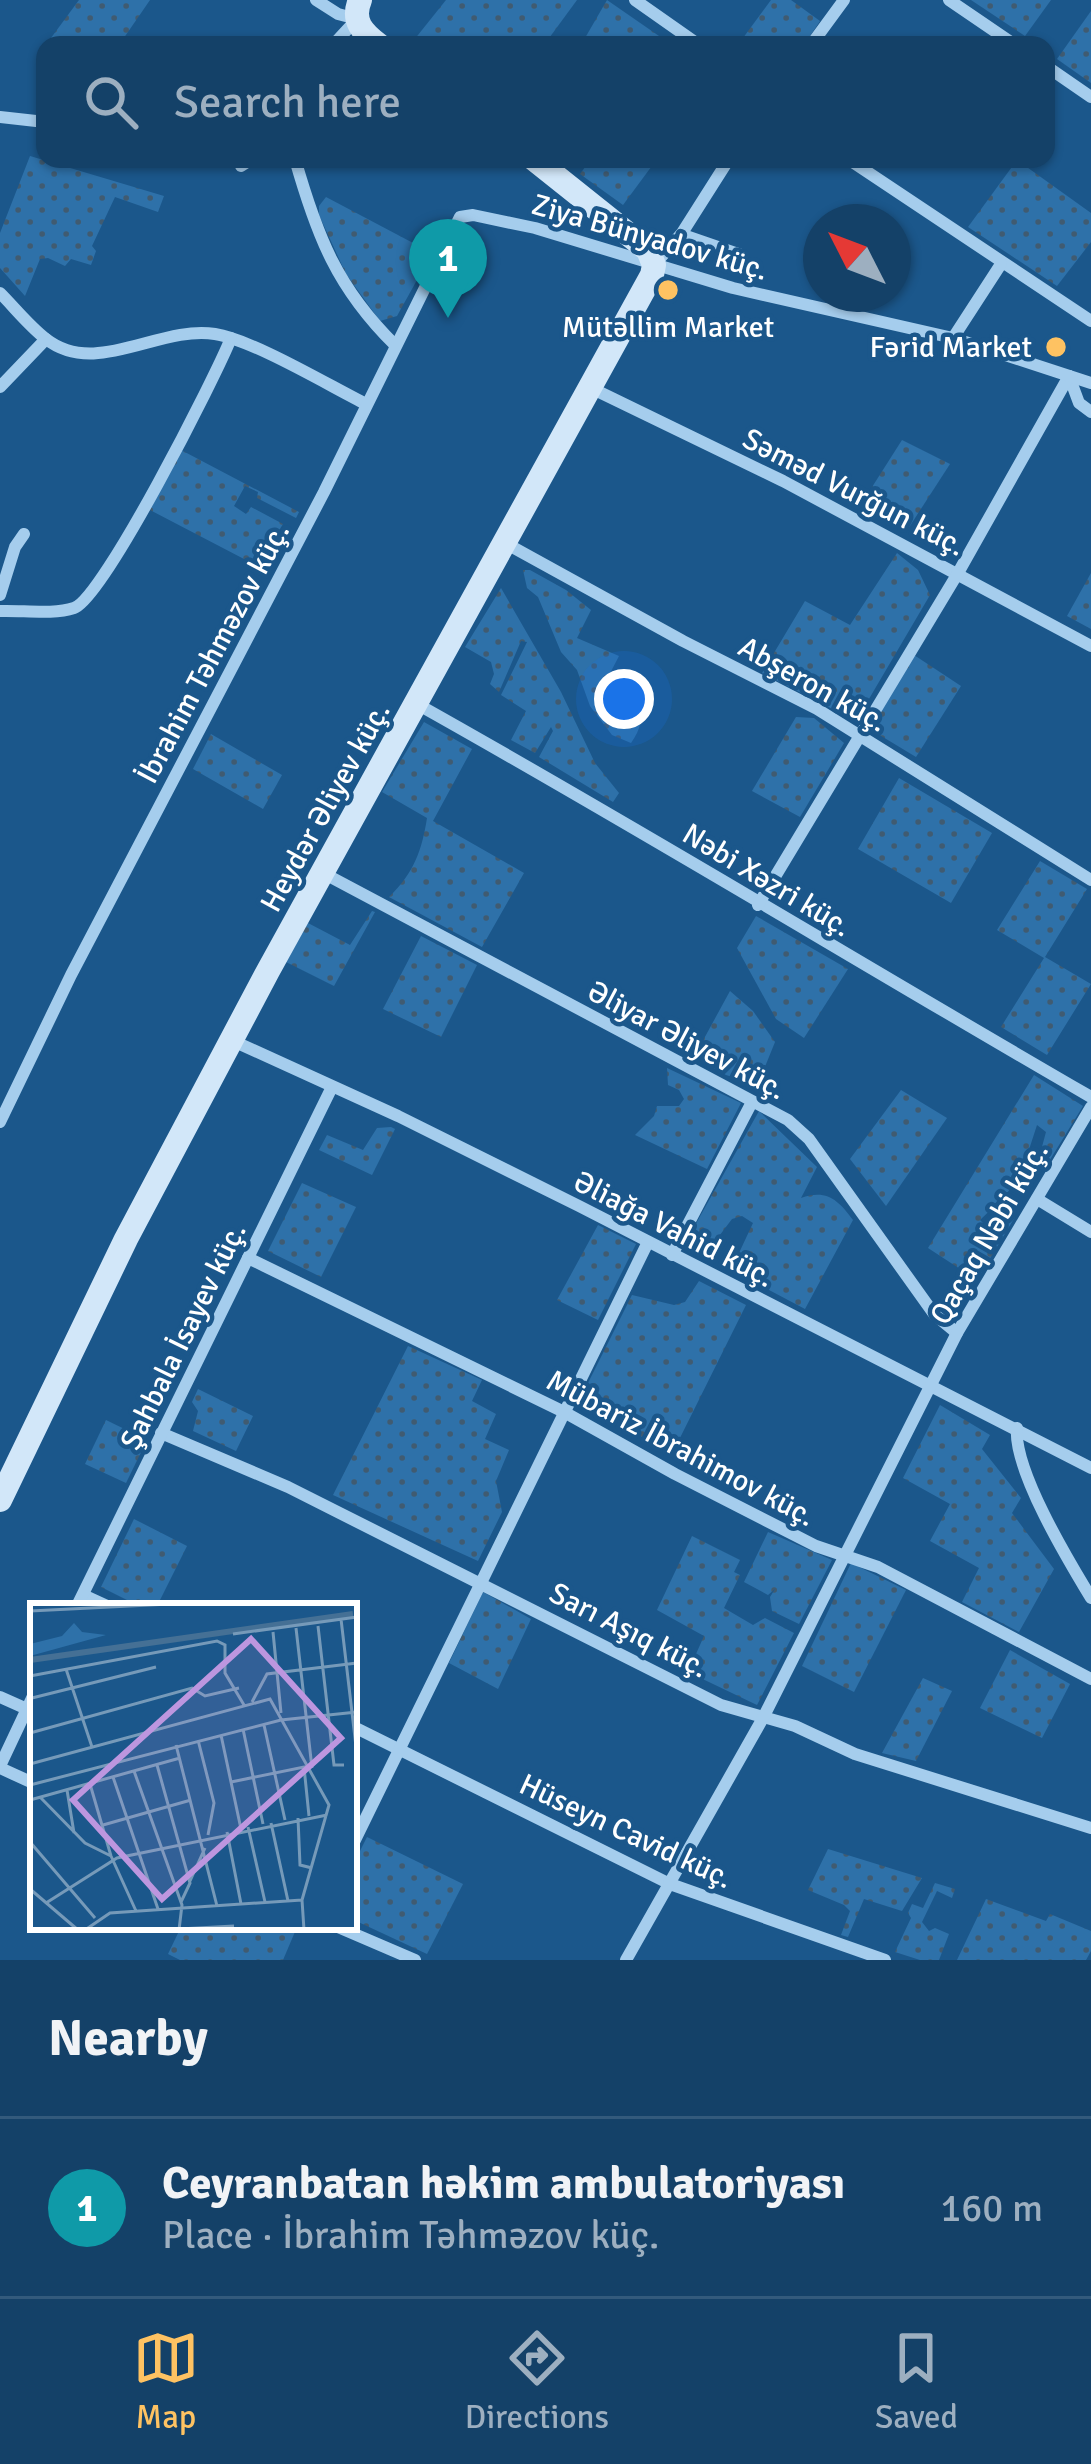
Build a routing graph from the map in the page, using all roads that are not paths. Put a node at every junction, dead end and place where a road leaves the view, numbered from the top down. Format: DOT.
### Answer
graph roads {
  1 [pos="316,0"];
  2 [pos="635,0"];
  3 [pos="844,0"];
  4 [pos="950,0"];
  5 [pos="358,10"];
  6 [pos="339,36"];
  7 [pos="686,36"];
  8 [pos="818,36"];
  9 [pos="1002,36"];
  10 [pos="1055,72"];
  11 [pos="1091,97"];
  12 [pos="0,117"];
  13 [pos="36,121"];
  14 [pos="298,168"];
  15 [pos="545,168"];
  16 [pos="723,168"];
  17 [pos="861,168"];
  18 [pos="472,214"];
  19 [pos="682,233"];
  20 [pos="740,253"];
  21 [pos="1001,264"];
  22 [pos="654,265"];
  23 [pos="0,293"];
  24 [pos="1091,321"];
  25 [pos="231,338"];
  26 [pos="953,338"];
  27 [pos="46,339"];
  28 [pos="395,345"];
  29 [pos="1069,376"];
  30 [pos="1091,383"];
  31 [pos="0,387"];
  32 [pos="591,388"];
  33 [pos="366,404"];
  34 [pos="1091,412"];
  35 [pos="24,534"];
  36 [pos="505,543"];
  37 [pos="958,573"];
  38 [pos="0,595"];
  39 [pos="0,611"];
  40 [pos="1091,646"];
  41 [pos="417,704"];
  42 [pos="857,734"];
  43 [pos="322,872"];
  44 [pos="1091,880"];
  45 [pos="758,904"];
  46 [pos="231,1040"];
  47 [pos="332,1087"];
  48 [pos="1091,1097"];
  49 [pos="752,1102"];
  50 [pos="1091,1107"];
  51 [pos="0,1122"];
  52 [pos="1037,1199"];
  53 [pos="1091,1232"];
  54 [pos="648,1242"];
  55 [pos="672,1255"];
  56 [pos="248,1258"];
  57 [pos="957,1333"];
  58 [pos="932,1384"];
  59 [pos="564,1412"];
  60 [pos="1017,1428"];
  61 [pos="161,1433"];
  62 [pos="1091,1468"];
  63 [pos="0,1500"];
  64 [pos="844,1554"];
  65 [pos="481,1581"];
  66 [pos="1091,1598"];
  67 [pos="80,1600"];
  68 [pos="1091,1679"];
  69 [pos="0,1697"];
  70 [pos="30,1703"];
  71 [pos="763,1718"];
  72 [pos="357,1728"];
  73 [pos="398,1749"];
  74 [pos="0,1767"];
  75 [pos="30,1782"];
  76 [pos="1091,1828"];
  77 [pos="357,1836"];
  78 [pos="670,1884"];
  79 [pos="345,1930"];
  80 [pos="415,1960"];
  81 [pos="626,1960"];
  82 [pos="885,1960"];
  1 -- 5 [label="street"];
  2 -- 7 [label="street"];
  3 -- 8 [label="street"];
  4 -- 9 [label="street"];
  5 -- 6 [label="street"];
  10 -- 11 [label="street"];
  12 -- 13 [label="street"];
  14 -- 28 [label="street"];
  15 -- 22 [label="street"];
  16 -- 19 [label="street, Heydər Əliyev küç."];
  17 -- 21 [label="street"];
  18 -- 22 [label="street, Ziya Bünyadov küç."];
  18 -- 28 [label="street, İbrahim Təhməzov küç."];
  19 -- 20 [label="lane"];
  19 -- 22 [label="street, Heydər Əliyev küç."];
  21 -- 24 [label="street"];
  21 -- 26 [label="street"];
  22 -- 26 [label="street, Ziya Bünyadov küç."];
  22 -- 32 [label="street, Heydər Əliyev küç."];
  23 -- 27 [label="street"];
  25 -- 27 [label="street"];
  25 -- 33 [label="street"];
  25 -- 39 [label="street"];
  26 -- 29 [label="street, Ziya Bünyadov küç."];
  27 -- 31 [label="street"];
  28 -- 33 [label="street, İbrahim Təhməzov küç."];
  29 -- 30 [label="street, Ziya Bünyadov küç."];
  29 -- 34 [label="street"];
  29 -- 37 [label="street"];
  32 -- 36 [label="street, Heydər Əliyev küç."];
  32 -- 37 [label="street, Səməd Vurğun küç."];
  33 -- 51 [label="street, İbrahim Təhməzov küç."];
  35 -- 38 [label="street"];
  36 -- 41 [label="street, Heydər Əliyev küç."];
  36 -- 42 [label="street, Abşeron küç."];
  37 -- 40 [label="street, Səməd Vurğun küç."];
  37 -- 42 [label="street"];
  41 -- 43 [label="street, Heydər Əliyev küç."];
  41 -- 45 [label="street, Nəbi Xəzri küç."];
  42 -- 44 [label="street, Abşeron küç."];
  42 -- 45 [label="street"];
  43 -- 46 [label="street, Heydər Əliyev küç."];
  43 -- 49 [label="street, Əliyar Əliyev küç."];
  45 -- 48 [label="street, Nəbi Xəzri küç."];
  46 -- 47 [label="street, Əliağa Vahid küç."];
  46 -- 63 [label="street, Heydər Əliyev küç."];
  47 -- 54 [label="street, Əliağa Vahid küç."];
  47 -- 56 [label="street, Şahbala İsayev küç."];
  49 -- 55 [label="street"];
  49 -- 57 [label="street, Əliyar Əliyev küç."];
  50 -- 52 [label="street, Qaçaq Nəbi küç."];
  52 -- 53 [label="street"];
  52 -- 57 [label="street, Qaçaq Nəbi küç."];
  54 -- 55 [label="street, Əliağa Vahid küç."];
  54 -- 59 [label="street"];
  55 -- 58 [label="street, Əliağa Vahid küç."];
  56 -- 59 [label="street, Mübariz İbrahimov küç."];
  56 -- 61 [label="street, Şahbala İsayev küç."];
  57 -- 58 [label="street, Qaçaq Nəbi küç."];
  58 -- 60 [label="street, Əliağa Vahid küç."];
  58 -- 64 [label="street, Qaçaq Nəbi küç."];
  59 -- 64 [label="street, Mübariz İbrahimov küç."];
  59 -- 65 [label="street"];
  60 -- 62 [label="street, Əliağa Vahid küç."];
  60 -- 66 [label="street"];
  61 -- 65 [label="street, Sarı Aşıq küç."];
  61 -- 67 [label="street, Şahbala İsayev küç."];
  64 -- 68 [label="street, Mübariz İbrahimov küç."];
  64 -- 71 [label="street, Qaçaq Nəbi küç."];
  65 -- 71 [label="street, Sarı Aşıq küç."];
  65 -- 73 [label="street"];
  69 -- 70 [label="street"];
  70 -- 74 [label="street"];
  71 -- 76 [label="street, Sarı Aşıq küç."];
  71 -- 78 [label="street, Qaçaq Nəbi küç."];
  72 -- 73 [label="street, Hüseyn Cavid küç."];
  73 -- 77 [label="street"];
  73 -- 78 [label="street, Hüseyn Cavid küç."];
  74 -- 75 [label="street"];
  78 -- 81 [label="street, Qaçaq Nəbi küç."];
  78 -- 82 [label="street, Hüseyn Cavid küç."];
  79 -- 80 [label="street"];
}
